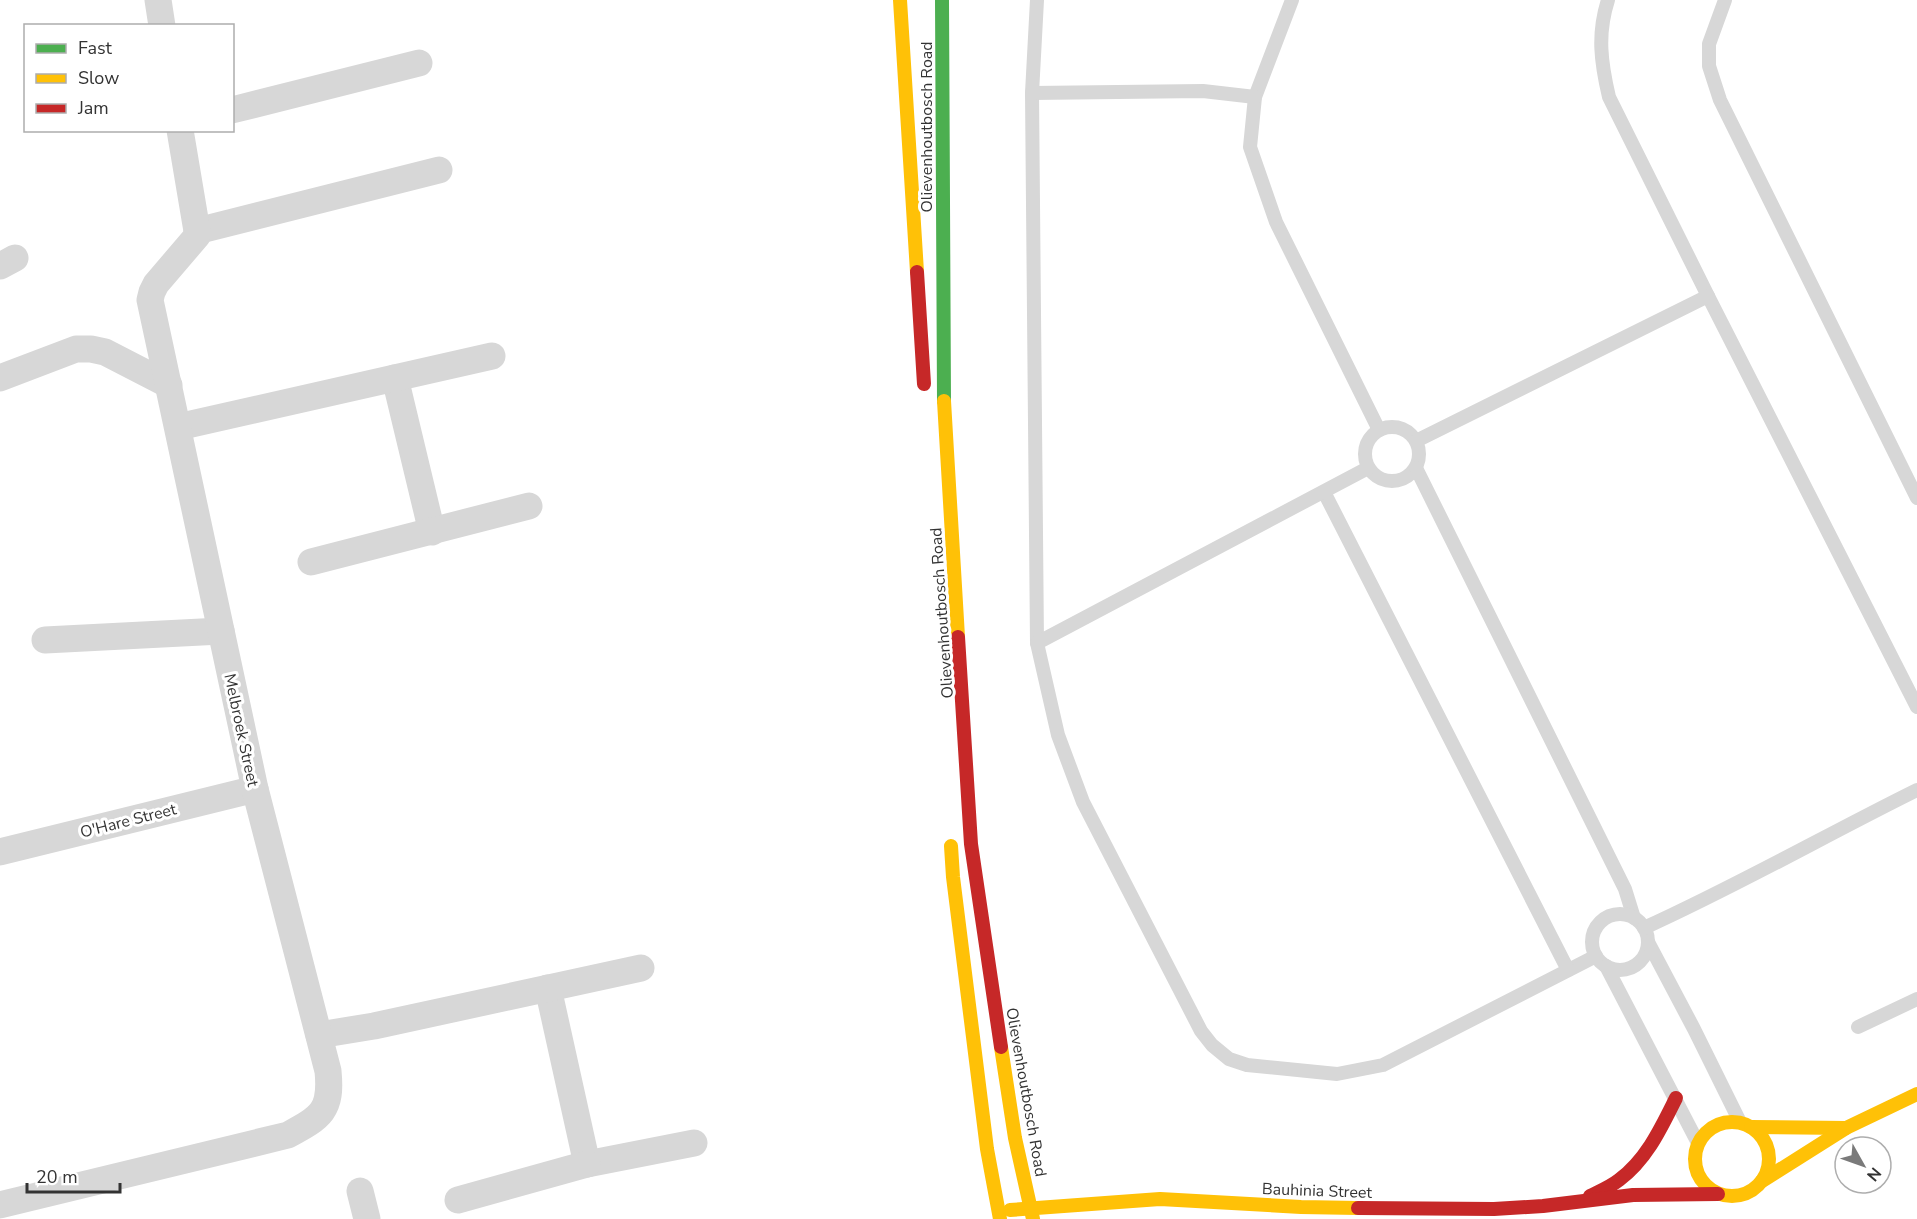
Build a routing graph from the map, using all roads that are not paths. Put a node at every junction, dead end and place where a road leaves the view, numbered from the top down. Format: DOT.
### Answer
graph roads {
  1 [pos="158,0"];
  2 [pos="900,0"];
  3 [pos="942,0"];
  4 [pos="1036,0"];
  5 [pos="1292,0"];
  6 [pos="1608,0"];
  7 [pos="1725,0"];
  8 [pos="162,24"];
  9 [pos="419,63"];
  10 [pos="1032,93"];
  11 [pos="1255,97"];
  12 [pos="234,109"];
  13 [pos="180,132"];
  14 [pos="439,170"];
  15 [pos="197,231"];
  16 [pos="1708,296"];
  17 [pos="492,356"];
  18 [pos="0,378"];
  19 [pos="395,378"];
  20 [pos="169,385"];
  21 [pos="925,402"];
  22 [pos="178,427"];
  23 [pos="1379,430"];
  24 [pos="1416,441"];
  25 [pos="1368,468"];
  26 [pos="1416,468"];
  27 [pos="1324,492"];
  28 [pos="1917,498"];
  29 [pos="529,506"];
  30 [pos="432,532"];
  31 [pos="311,562"];
  32 [pos="221,631"];
  33 [pos="45,640"];
  34 [pos="1037,643"];
  35 [pos="1917,707"];
  36 [pos="255,789"];
  37 [pos="1917,790"];
  38 [pos="950,829"];
  39 [pos="0,852"];
  40 [pos="1639,923"];
  41 [pos="1648,942"];
  42 [pos="1601,961"];
  43 [pos="641,968"];
  44 [pos="1568,970"];
  45 [pos="548,988"];
  46 [pos="1917,999"];
  47 [pos="1858,1027"];
  48 [pos="319,1035"];
  49 [pos="1917,1094"];
  50 [pos="1676,1098"];
  51 [pos="1917,1100"];
  52 [pos="1897,1104"];
  53 [pos="1745,1125"];
  54 [pos="1846,1128"];
  55 [pos="694,1143"];
  56 [pos="1697,1149"];
  57 [pos="587,1164"];
  58 [pos="1677,1166"];
  59 [pos="1762,1181"];
  60 [pos="1650,1183"];
  61 [pos="360,1191"];
  62 [pos="1718,1194"];
  63 [pos="1633,1195"];
  64 [pos="458,1200"];
  65 [pos="1583,1200"];
  66 [pos="0,1205"];
  67 [pos="1032,1214"];
  68 [pos="1000,1215"];
  69 [pos="367,1219"];
  1 -- 8 [label="street"];
  2 -- 21 [label="main road, Olievenhoutbosch Road"];
  3 -- 67 [label="main road, Olievenhoutbosch Road"];
  4 -- 10 [label="lane"];
  5 -- 11 [label="lane"];
  6 -- 16 [label="lane"];
  7 -- 28 [label="lane"];
  9 -- 12 [label="street"];
  10 -- 11 [label="lane"];
  10 -- 34 [label="lane"];
  11 -- 23 [label="lane"];
  13 -- 15 [label="street"];
  14 -- 15 [label="street"];
  15 -- 20 [label="street, Melbroek Street"];
  16 -- 24 [label="lane"];
  16 -- 35 [label="lane"];
  17 -- 19 [label="street"];
  18 -- 20 [label="street"];
  19 -- 22 [label="street"];
  19 -- 30 [label="street"];
  20 -- 22 [label="street, Melbroek Street"];
  22 -- 32 [label="street, Melbroek Street"];
  23 -- 24 [label="lane"];
  23 -- 25 [label="lane"];
  24 -- 26 [label="lane"];
  25 -- 26 [label="lane"];
  25 -- 27 [label="lane"];
  26 -- 40 [label="lane"];
  27 -- 34 [label="lane"];
  27 -- 44 [label="lane"];
  29 -- 30 [label="street"];
  30 -- 31 [label="street"];
  32 -- 33 [label="street"];
  32 -- 36 [label="street, Melbroek Street"];
  34 -- 44 [label="lane"];
  36 -- 39 [label="street, O'Hare Street"];
  36 -- 48 [label="street, Melbroek Street"];
  37 -- 40 [label="lane"];
  38 -- 68 [label="main road"];
  40 -- 41 [label="lane"];
  40 -- 42 [label="lane"];
  41 -- 42 [label="lane"];
  41 -- 53 [label="lane"];
  42 -- 44 [label="lane"];
  42 -- 50 [label="lane"];
  43 -- 45 [label="street"];
  45 -- 48 [label="street"];
  45 -- 57 [label="street"];
  46 -- 47 [label="lane"];
  48 -- 66 [label="street, Melbroek Street"];
  49 -- 52 [label="main road"];
  50 -- 56 [label="lane"];
  50 -- 65 [label="main road"];
  51 -- 52 [label="main road"];
  52 -- 54 [label="main road"];
  53 -- 54 [label="main road"];
  53 -- 56 [label="main road"];
  53 -- 59 [label="main road"];
  54 -- 59 [label="main road"];
  55 -- 57 [label="street"];
  56 -- 58 [label="main road"];
  56 -- 62 [label="main road"];
  57 -- 64 [label="street"];
  59 -- 62 [label="main road"];
  60 -- 63 [label="main road, Bauhinia Street"];
  61 -- 69 [label="street"];
  62 -- 63 [label="main road, Bauhinia Street"];
  63 -- 65 [label="main road, Bauhinia Street"];
  65 -- 67 [label="main road, Bauhinia Street"];
  67 -- 68 [label="main road, Bauhinia Street"];
}
